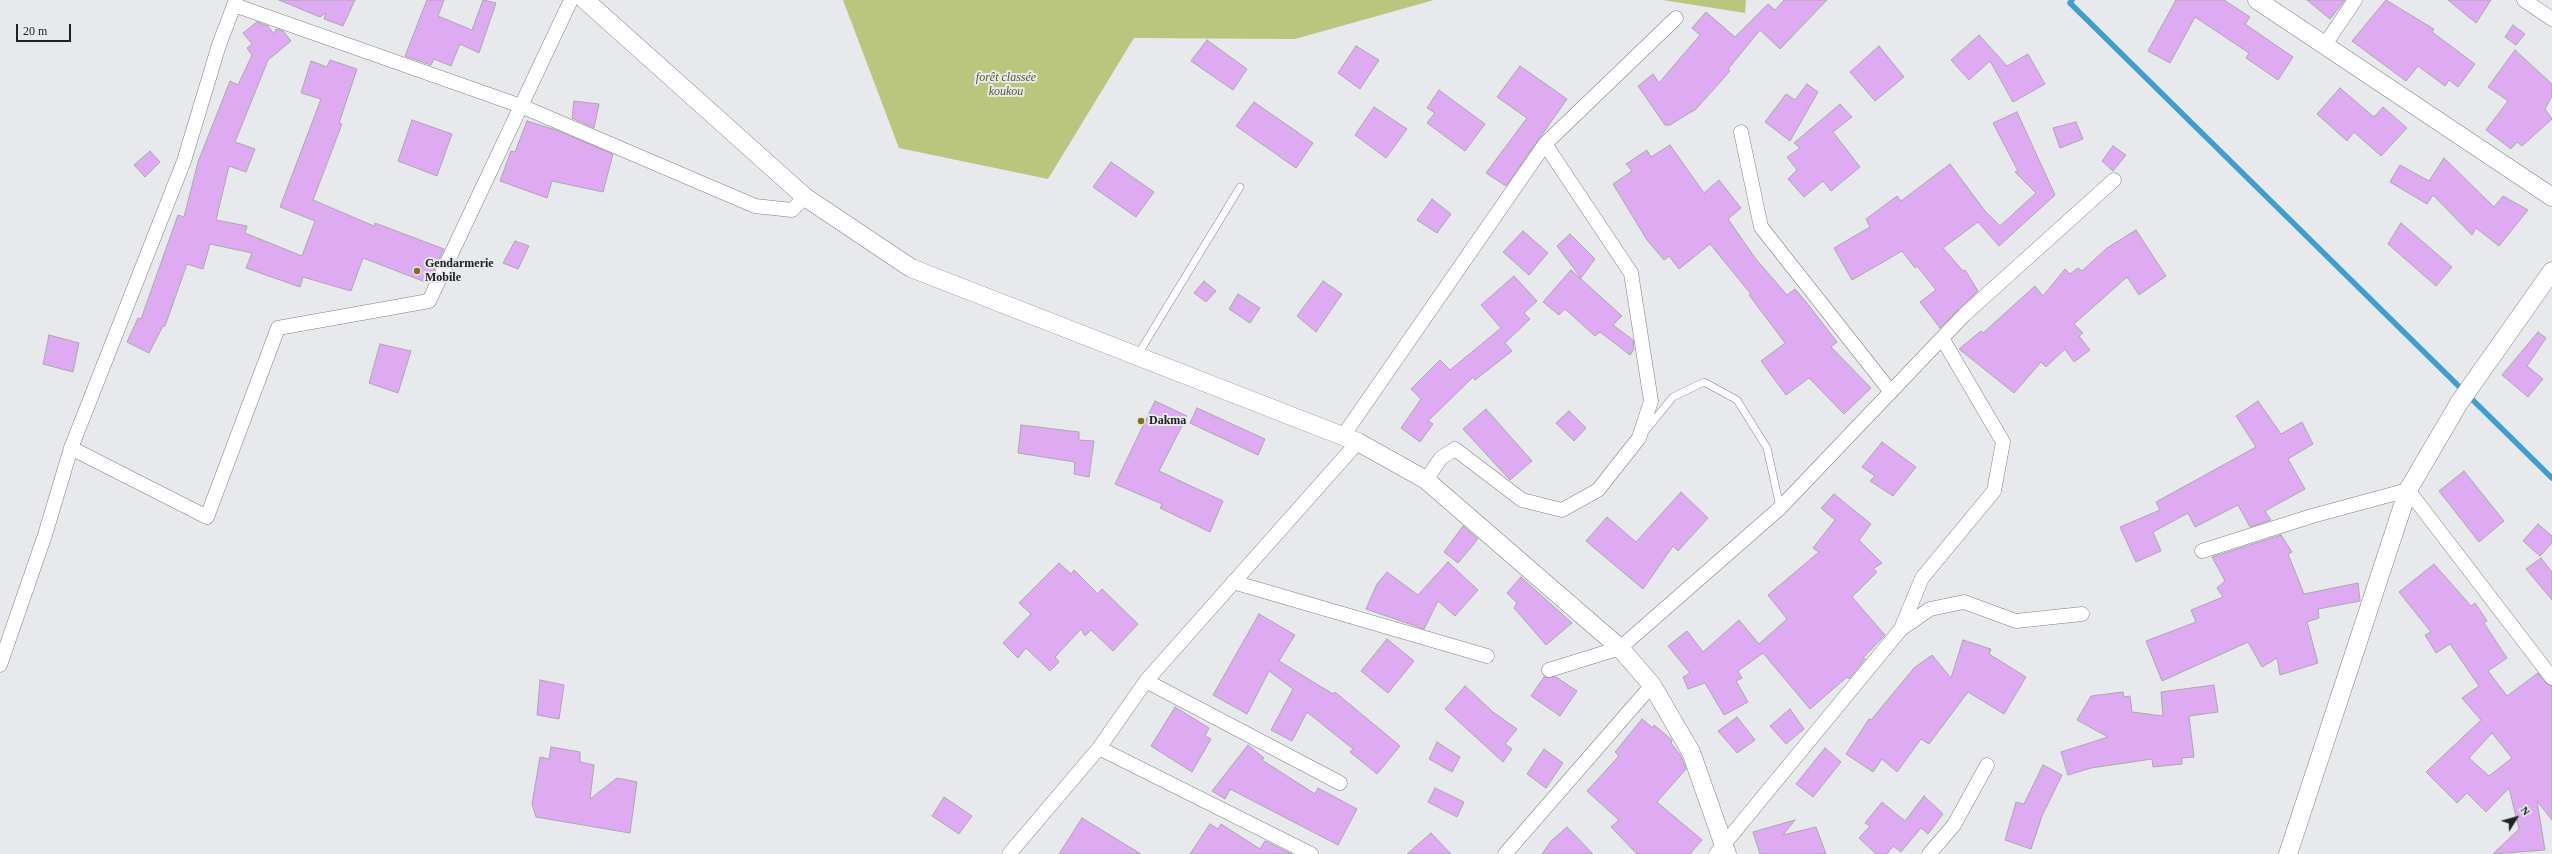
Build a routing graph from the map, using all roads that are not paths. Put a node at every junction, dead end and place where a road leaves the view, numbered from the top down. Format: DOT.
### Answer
graph roads {
  1 [pos="571,0"];
  2 [pos="585,0"];
  3 [pos="2257,0"];
  4 [pos="2355,0"];
  5 [pos="2524,0"];
  6 [pos="235,2"];
  7 [pos="1676,18"];
  8 [pos="2552,19"];
  9 [pos="2324,46"];
  10 [pos="521,106"];
  11 [pos="1741,132"];
  12 [pos="1545,144"];
  13 [pos="2114,180"];
  14 [pos="1240,187"];
  15 [pos="805,197"];
  16 [pos="2552,198"];
  17 [pos="2552,271"];
  18 [pos="1942,338"];
  19 [pos="1137,356"];
  20 [pos="1891,392"];
  21 [pos="1640,438"];
  22 [pos="1351,439"];
  23 [pos="71,448"];
  24 [pos="1426,480"];
  25 [pos="2408,490"];
  26 [pos="1780,508"];
  27 [pos="2202,551"];
  28 [pos="1233,582"];
  29 [pos="2082,614"];
  30 [pos="1901,629"];
  31 [pos="1620,648"];
  32 [pos="1487,656"];
  33 [pos="1,660"];
  34 [pos="1549,670"];
  35 [pos="2552,678"];
  36 [pos="1146,681"];
  37 [pos="1652,685"];
  38 [pos="1099,748"];
  39 [pos="1987,764"];
  40 [pos="1340,783"];
  41 [pos="1723,851"];
  42 [pos="1009,854"];
  43 [pos="1311,854"];
  44 [pos="1505,854"];
  45 [pos="1929,854"];
  46 [pos="2288,854"];
  1 -- 10 [label="street"];
  2 -- 15 [label="street"];
  3 -- 9 [label="street"];
  4 -- 9 [label="street"];
  5 -- 8 [label="street"];
  6 -- 10 [label="street"];
  6 -- 23 [label="street"];
  7 -- 12 [label="street"];
  9 -- 16 [label="street"];
  10 -- 15 [label="street"];
  10 -- 23 [label="street"];
  11 -- 20 [label="street"];
  12 -- 21 [label="street"];
  12 -- 22 [label="street"];
  13 -- 18 [label="street"];
  14 -- 19 [label="lane"];
  15 -- 19 [label="street"];
  17 -- 25 [label="street"];
  18 -- 20 [label="street"];
  18 -- 30 [label="street"];
  19 -- 22 [label="street"];
  20 -- 26 [label="street"];
  21 -- 24 [label="street"];
  21 -- 26 [label="lane"];
  22 -- 24 [label="street"];
  22 -- 28 [label="street"];
  23 -- 33 [label="street"];
  24 -- 31 [label="street"];
  25 -- 27 [label="street"];
  25 -- 35 [label="street"];
  25 -- 46 [label="street"];
  26 -- 31 [label="street"];
  28 -- 32 [label="street"];
  28 -- 36 [label="street"];
  29 -- 30 [label="street"];
  30 -- 41 [label="street"];
  31 -- 34 [label="street"];
  31 -- 37 [label="street"];
  36 -- 38 [label="street"];
  36 -- 40 [label="street"];
  37 -- 41 [label="street"];
  37 -- 44 [label="street"];
  38 -- 42 [label="street"];
  38 -- 43 [label="street"];
  39 -- 45 [label="street"];
}
